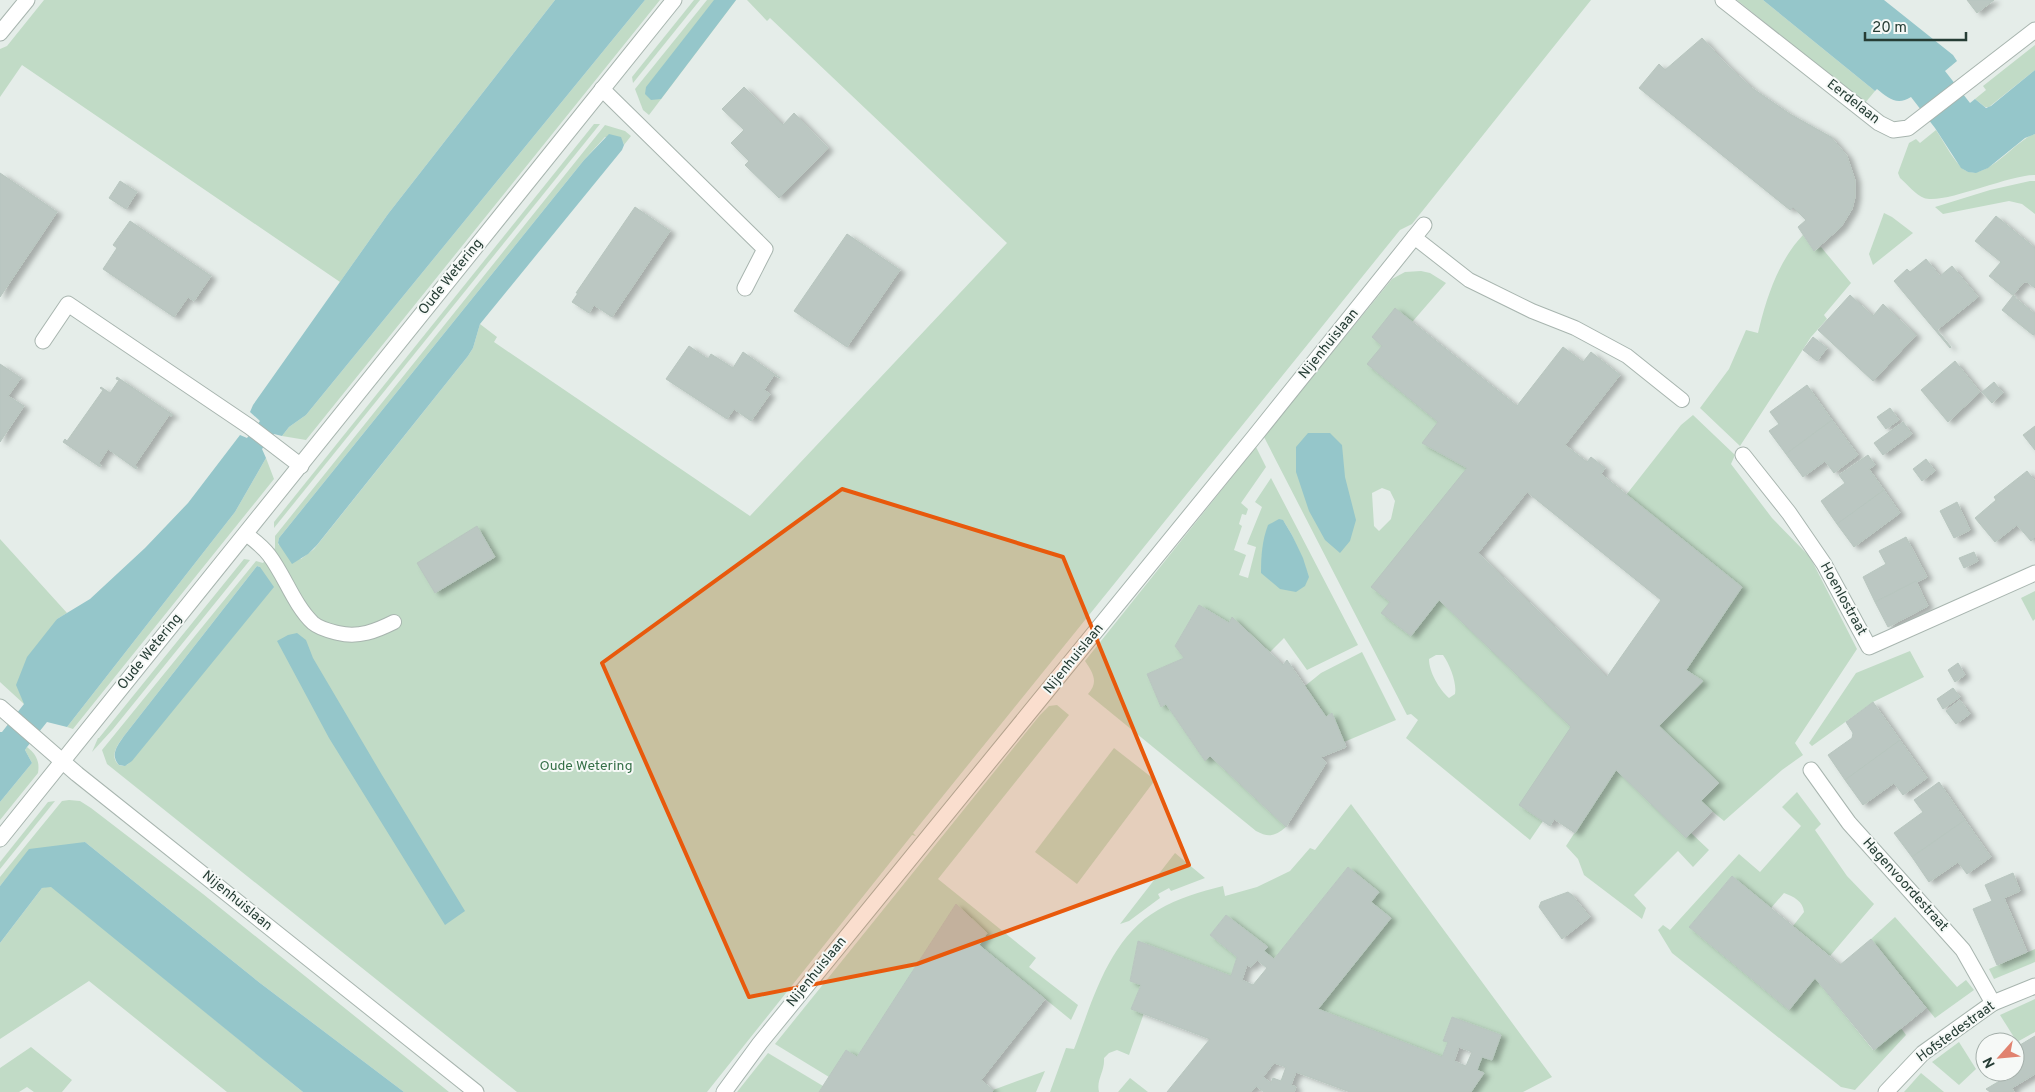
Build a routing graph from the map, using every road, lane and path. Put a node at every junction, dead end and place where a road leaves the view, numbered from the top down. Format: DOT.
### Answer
graph roads {
  1 [pos="27,0"];
  2 [pos="674,0"];
  3 [pos="1723,0"];
  4 [pos="2035,30"];
  5 [pos="0,33"];
  6 [pos="602,89"];
  7 [pos="1419,231"];
  8 [pos="745,288"];
  9 [pos="43,341"];
  10 [pos="1682,400"];
  11 [pos="1742,455"];
  12 [pos="301,466"];
  13 [pos="246,534"];
  14 [pos="2035,573"];
  15 [pos="394,622"];
  16 [pos="6,712"];
  17 [pos="62,761"];
  18 [pos="1811,770"];
  19 [pos="0,839"];
  20 [pos="2035,986"];
  21 [pos="1993,1003"];
  22 [pos="476,1092"];
  23 [pos="724,1092"];
  24 [pos="1886,1092"];
  1 -- 5 [label="street"];
  2 -- 6 [label="street, Oude Wetering"];
  3 -- 4 [label="street, Eerdelaan"];
  6 -- 8 [label="street"];
  6 -- 12 [label="street, Oude Wetering"];
  7 -- 10 [label="lane"];
  7 -- 23 [label="street, Nijenhuislaan"];
  9 -- 12 [label="street"];
  11 -- 14 [label="street, Hoenlostraat"];
  12 -- 13 [label="street, Oude Wetering"];
  13 -- 15 [label="lane"];
  13 -- 17 [label="street, Oude Wetering"];
  16 -- 17 [label="street, Nijenhuislaan"];
  17 -- 19 [label="street, Oude Wetering"];
  17 -- 22 [label="street, Nijenhuislaan"];
  18 -- 21 [label="street, Hagenvoordestraat"];
  20 -- 21 [label="street, Hofstedestraat"];
  21 -- 24 [label="street, Hofstedestraat"];
}
